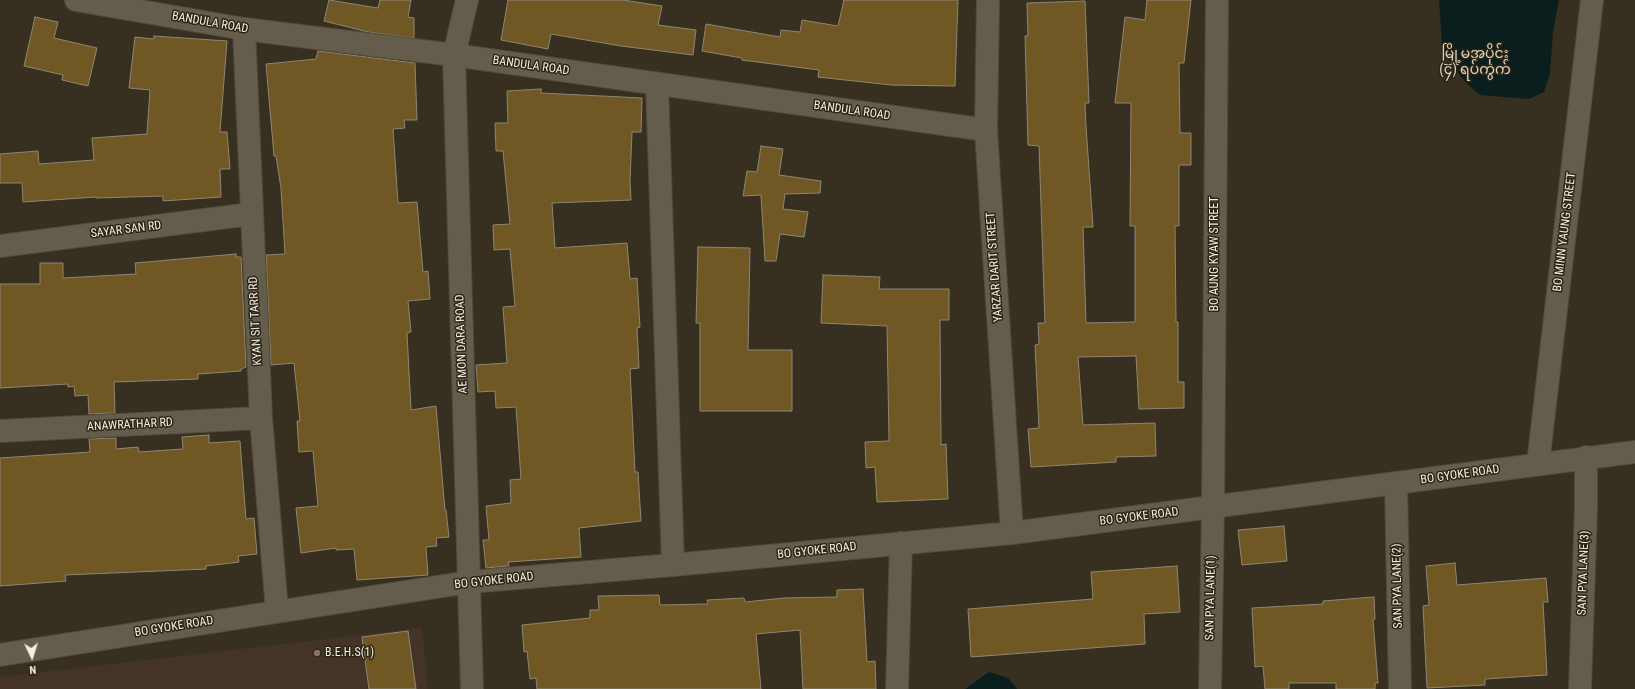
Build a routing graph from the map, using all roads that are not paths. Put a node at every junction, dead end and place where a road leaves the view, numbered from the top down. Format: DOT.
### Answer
graph roads {
  1 [pos="76,0"];
  2 [pos="467,0"];
  3 [pos="988,0"];
  4 [pos="1217,0"];
  5 [pos="1592,0"];
  6 [pos="244,29"];
  7 [pos="454,55"];
  8 [pos="657,84"];
  9 [pos="986,130"];
  10 [pos="251,214"];
  11 [pos="0,246"];
  12 [pos="261,418"];
  13 [pos="0,431"];
  14 [pos="1635,452"];
  15 [pos="1586,457"];
  16 [pos="1538,464"];
  17 [pos="1396,483"];
  18 [pos="1213,507"];
  19 [pos="1012,533"];
  20 [pos="900,543"];
  21 [pos="673,565"];
  22 [pos="468,582"];
  23 [pos="277,611"];
  24 [pos="0,655"];
  25 [pos="472,689"];
  26 [pos="897,689"];
  27 [pos="1210,689"];
  28 [pos="1400,689"];
  29 [pos="1580,689"];
  1 -- 6 [label="street, BANDULA ROAD"];
  2 -- 7 [label="street, AE MON DARA ROAD"];
  3 -- 9 [label="street, YARZAR DARIT STREET"];
  4 -- 18 [label="street, BO AUNG KYAW STREET"];
  5 -- 16 [label="street, BO MINN YAUNG STREET"];
  6 -- 7 [label="street, BANDULA ROAD"];
  6 -- 10 [label="street, KYAN SIT TARR RD"];
  7 -- 8 [label="street, BANDULA ROAD"];
  7 -- 22 [label="street, AE MON DARA ROAD"];
  8 -- 9 [label="street, BANDULA ROAD"];
  8 -- 21 [label="street"];
  9 -- 19 [label="street, YARZAR DARIT STREET"];
  10 -- 11 [label="street, SAYAR SAN RD"];
  10 -- 12 [label="street, KYAN SIT TARR RD"];
  12 -- 13 [label="street, ANAWRATHAR RD"];
  12 -- 23 [label="street, KYAN SIT TARR RD"];
  14 -- 15 [label="street, BO GYOKE ROAD"];
  15 -- 16 [label="street, BO GYOKE ROAD"];
  15 -- 29 [label="street, SAN PYA LANE(3)"];
  16 -- 17 [label="street, BO GYOKE ROAD"];
  17 -- 18 [label="street, BO GYOKE ROAD"];
  17 -- 28 [label="street, SAN PYA LANE(2)"];
  18 -- 19 [label="street, BO GYOKE ROAD"];
  18 -- 27 [label="street, SAN PYA LANE(1)"];
  19 -- 20 [label="street, BO GYOKE ROAD"];
  20 -- 21 [label="street, BO GYOKE ROAD"];
  20 -- 26 [label="street"];
  21 -- 22 [label="street, BO GYOKE ROAD"];
  22 -- 23 [label="street, BO GYOKE ROAD"];
  22 -- 25 [label="street, AE MON DARA ROAD"];
  23 -- 24 [label="street, BO GYOKE ROAD"];
}
